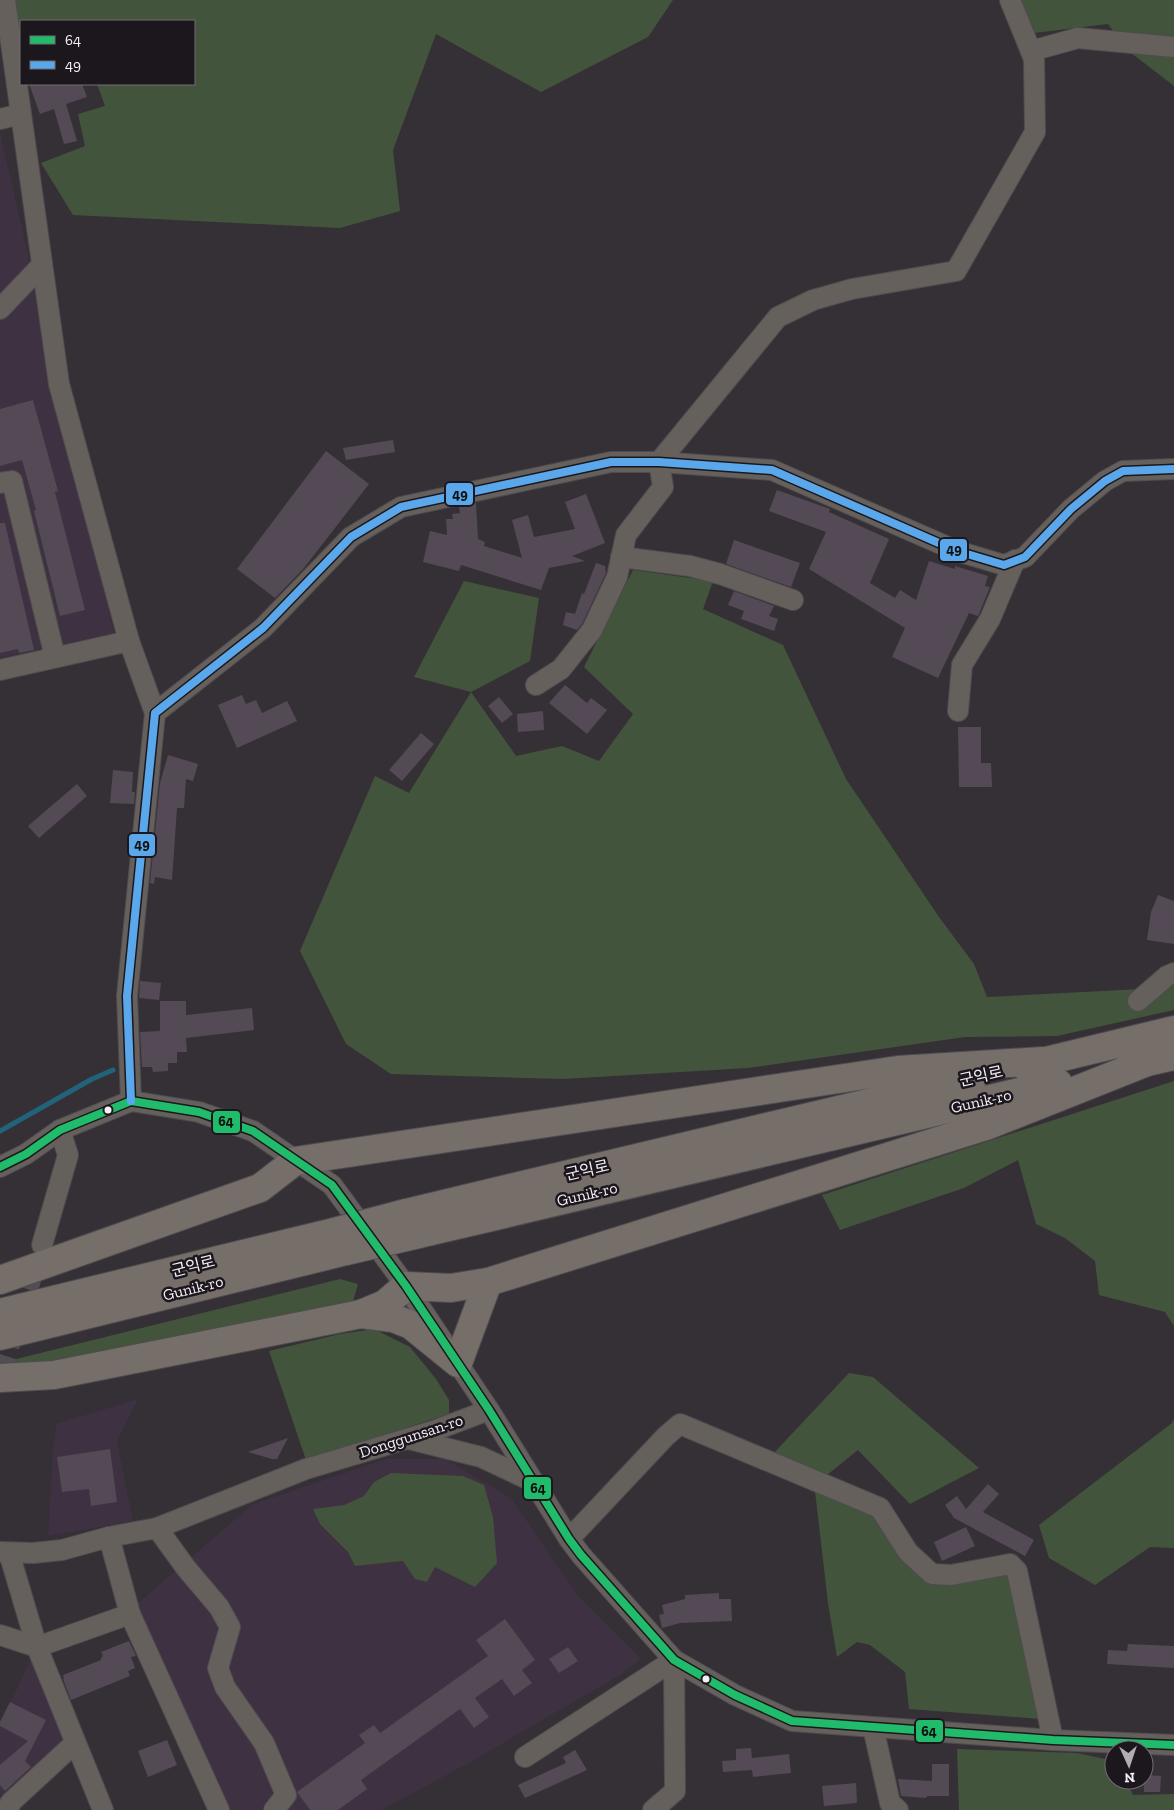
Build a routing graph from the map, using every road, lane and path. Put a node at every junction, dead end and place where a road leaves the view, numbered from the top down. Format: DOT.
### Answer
graph roads {
  1 [pos="5,0"];
  2 [pos="1010,0"];
  3 [pos="4,27"];
  4 [pos="1174,47"];
  5 [pos="1031,51"];
  6 [pos="21,114"];
  7 [pos="0,119"];
  8 [pos="42,265"];
  9 [pos="0,309"];
  10 [pos="659,462"];
  11 [pos="1174,469"];
  12 [pos="0,483"];
  13 [pos="621,557"];
  14 [pos="1016,560"];
  15 [pos="793,600"];
  16 [pos="130,641"];
  17 [pos="55,657"];
  18 [pos="0,670"];
  19 [pos="536,685"];
  20 [pos="958,710"];
  21 [pos="155,713"];
  22 [pos="1174,973"];
  23 [pos="1138,1001"];
  24 [pos="1174,1030"];
  25 [pos="1174,1056"];
  26 [pos="1043,1062"];
  27 [pos="1147,1062"];
  28 [pos="131,1101"];
  29 [pos="60,1130"];
  30 [pos="295,1161"];
  31 [pos="0,1167"];
  32 [pos="412,1224"];
  33 [pos="340,1241"];
  34 [pos="42,1245"];
  35 [pos="0,1280"];
  36 [pos="488,1282"];
  37 [pos="406,1286"];
  38 [pos="0,1313"];
  39 [pos="361,1314"];
  40 [pos="0,1336"];
  41 [pos="458,1363"];
  42 [pos="0,1378"];
  43 [pos="489,1410"];
  44 [pos="407,1439"];
  45 [pos="534,1482"];
  46 [pos="157,1528"];
  47 [pos="109,1537"];
  48 [pos="569,1539"];
  49 [pos="5,1553"];
  50 [pos="130,1614"];
  51 [pos="0,1635"];
  52 [pos="37,1647"];
  53 [pos="674,1660"];
  54 [pos="873,1727"];
  55 [pos="1053,1740"];
  56 [pos="75,1743"];
  57 [pos="1174,1745"];
  58 [pos="525,1756"];
  59 [pos="10,1805"];
  60 [pos="103,1810"];
  61 [pos="219,1810"];
  62 [pos="274,1810"];
  63 [pos="653,1810"];
  64 [pos="898,1810"];
  1 -- 3 [label="street"];
  2 -- 5 [label="street"];
  3 -- 6 [label="street"];
  4 -- 5 [label="street"];
  5 -- 10 [label="street"];
  6 -- 7 [label="street"];
  6 -- 8 [label="street"];
  8 -- 9 [label="street"];
  8 -- 16 [label="street"];
  10 -- 13 [label="street"];
  10 -- 14 [label="street"];
  10 -- 21 [label="street"];
  11 -- 14 [label="street"];
  12 -- 17 [label="street"];
  13 -- 15 [label="street"];
  13 -- 19 [label="street"];
  14 -- 20 [label="street"];
  16 -- 17 [label="street"];
  16 -- 21 [label="street"];
  17 -- 18 [label="street"];
  21 -- 28 [label="street"];
  22 -- 23 [label="street"];
  24 -- 26 [label="highway, 군익로"];
  25 -- 27 [label="highway, Gunik-ro"];
  26 -- 30 [label="highway"];
  26 -- 32 [label="highway, 군익로"];
  27 -- 32 [label="highway, Gunik-ro"];
  27 -- 36 [label="highway"];
  28 -- 29 [label="street"];
  28 -- 30 [label="street"];
  29 -- 31 [label="street"];
  29 -- 34 [label="street"];
  30 -- 35 [label="highway"];
  30 -- 37 [label="street"];
  32 -- 33 [label="highway, Gunik-ro, bridge"];
  33 -- 38 [label="highway, 군익로"];
  33 -- 40 [label="highway, Gunik-ro"];
  36 -- 37 [label="highway"];
  36 -- 41 [label="highway"];
  37 -- 39 [label="highway"];
  37 -- 41 [label="street"];
  39 -- 41 [label="highway"];
  39 -- 42 [label="highway"];
  41 -- 43 [label="street"];
  43 -- 44 [label="street, Donggunsan-ro"];
  43 -- 45 [label="street"];
  44 -- 45 [label="street"];
  44 -- 46 [label="street, Donggunsan-ro"];
  45 -- 48 [label="street"];
  46 -- 47 [label="street, Donggunsan-ro"];
  46 -- 62 [label="street"];
  47 -- 49 [label="street, Donggunsan-ro"];
  47 -- 50 [label="street"];
  48 -- 53 [label="street"];
  48 -- 55 [label="street"];
  49 -- 52 [label="street"];
  50 -- 52 [label="street"];
  50 -- 61 [label="street"];
  51 -- 52 [label="street"];
  52 -- 56 [label="street"];
  53 -- 54 [label="street"];
  53 -- 58 [label="street"];
  53 -- 63 [label="street"];
  54 -- 55 [label="street"];
  54 -- 64 [label="street"];
  55 -- 57 [label="street"];
  56 -- 59 [label="street"];
  56 -- 60 [label="street"];
}
